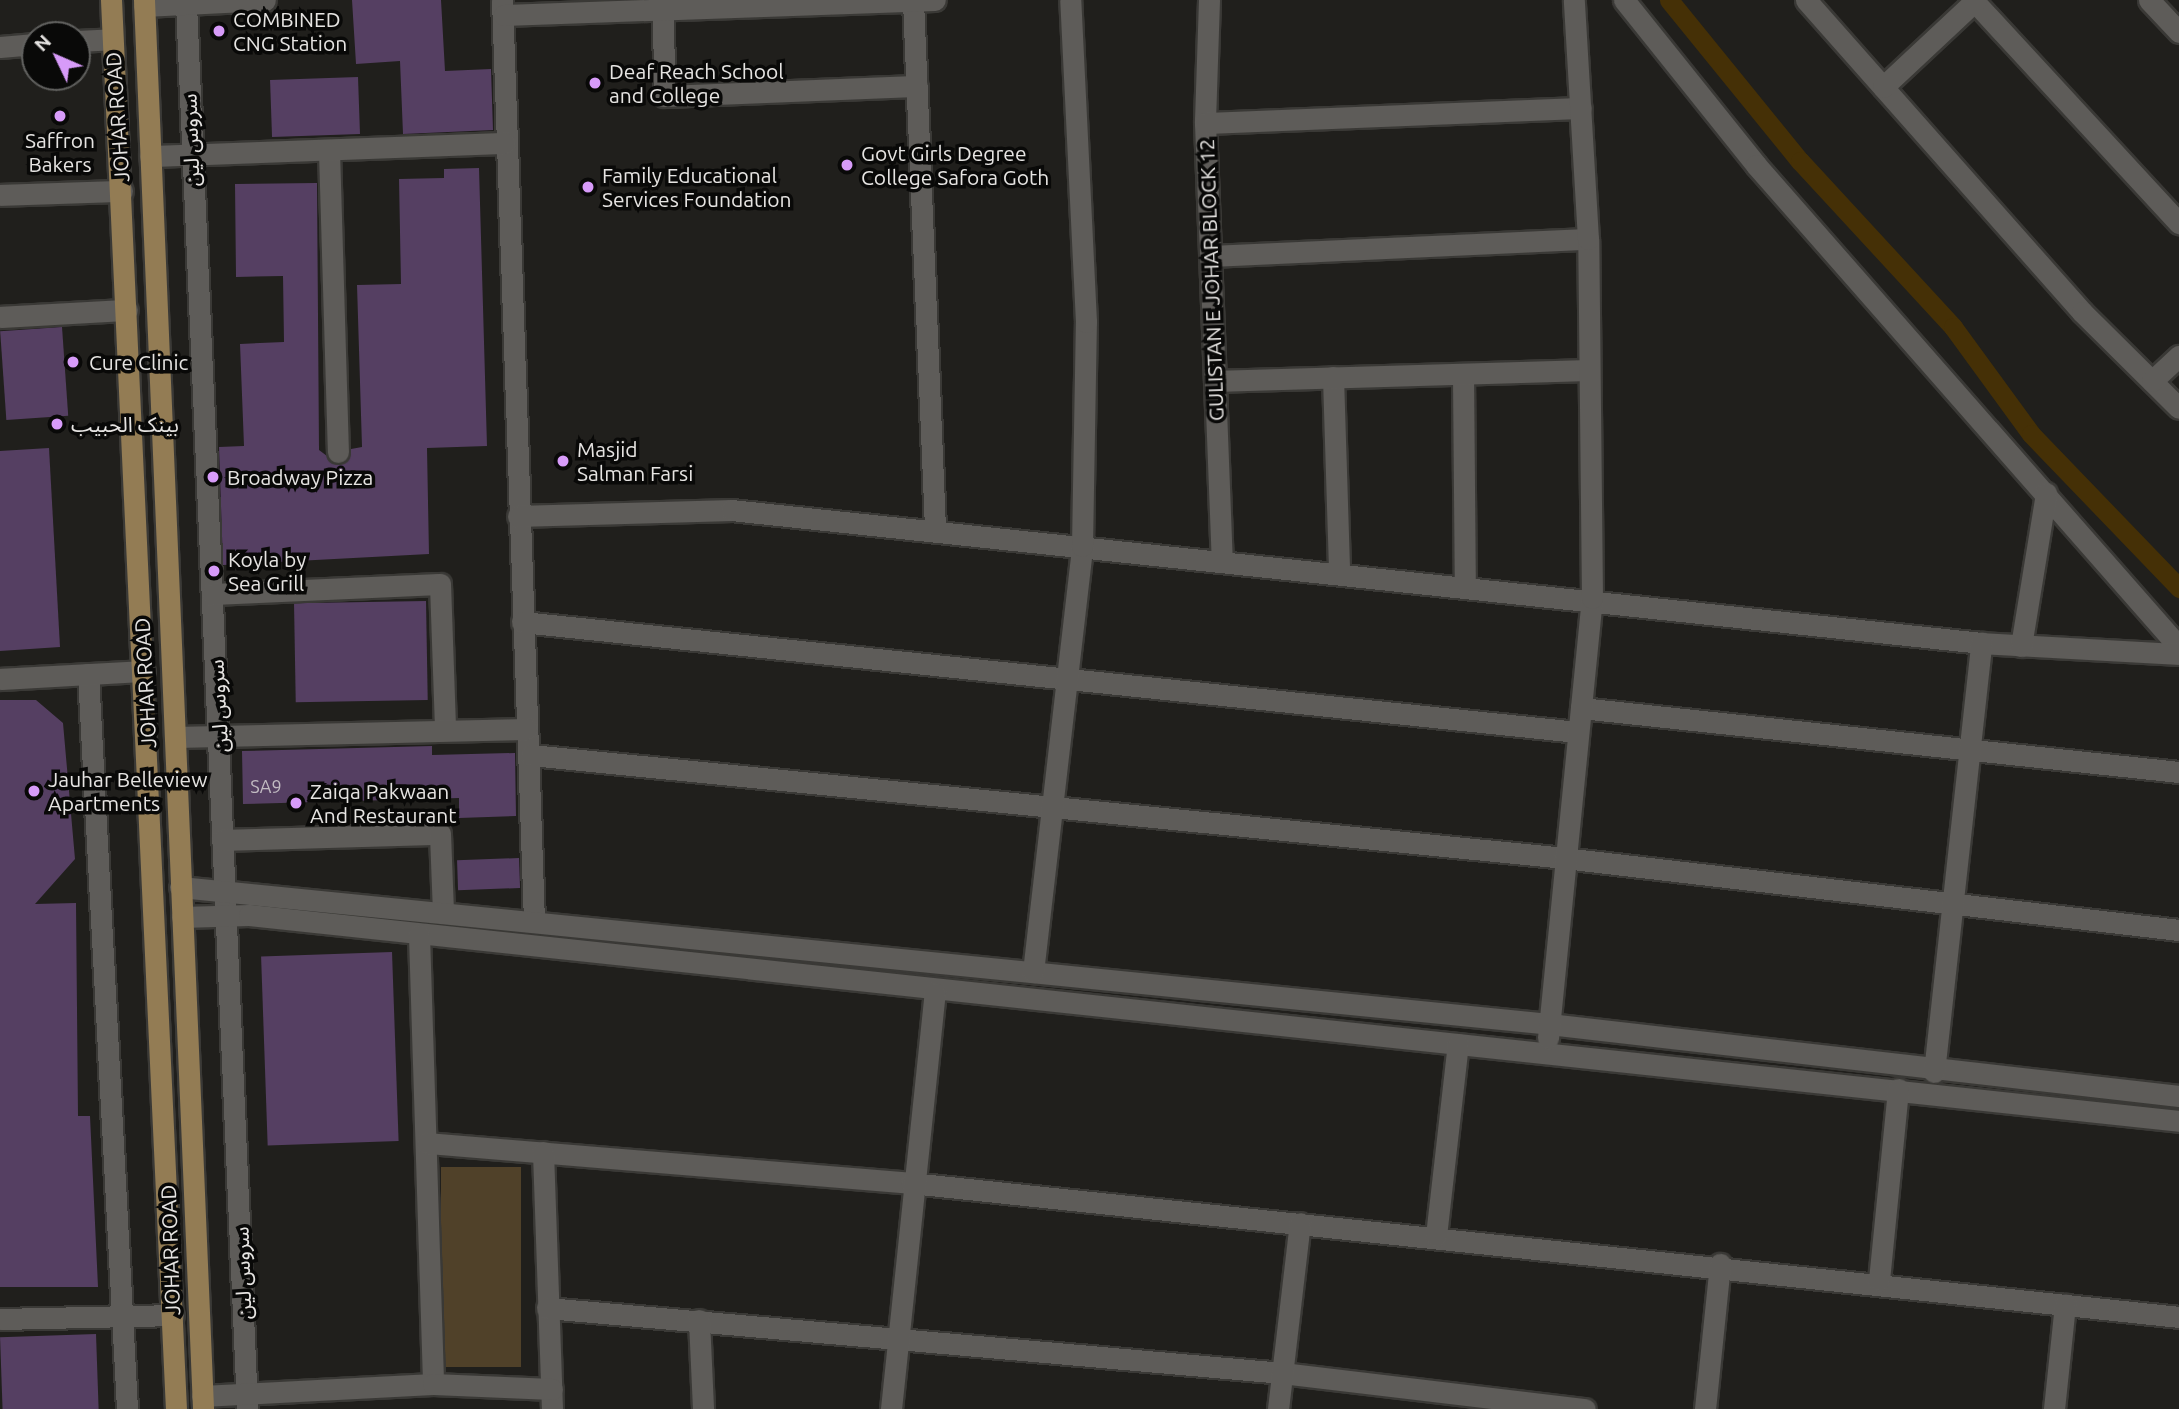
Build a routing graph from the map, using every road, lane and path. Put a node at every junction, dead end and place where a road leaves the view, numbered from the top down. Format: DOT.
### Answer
graph roads {
  1 [pos="111,0"];
  2 [pos="265,0"];
  3 [pos="935,0"];
  4 [pos="1070,0"];
  5 [pos="1209,0"];
  6 [pos="1574,0"];
  7 [pos="1624,0"];
  8 [pos="1806,0"];
  9 [pos="1975,0"];
  10 [pos="2149,0"];
  11 [pos="913,1"];
  12 [pos="817,2"];
  13 [pos="144,3"];
  14 [pos="186,4"];
  15 [pos="664,5"];
  16 [pos="503,8"];
  17 [pos="2179,32"];
  18 [pos="112,39"];
  19 [pos="91,40"];
  20 [pos="21,45"];
  21 [pos="0,47"];
  22 [pos="917,86"];
  23 [pos="1884,88"];
  24 [pos="1581,108"];
  25 [pos="1205,123"];
  26 [pos="505,143"];
  27 [pos="329,151"];
  28 [pos="190,155"];
  29 [pos="150,156"];
  30 [pos="122,191"];
  31 [pos="0,195"];
  32 [pos="2179,223"];
  33 [pos="1588,239"];
  34 [pos="1210,256"];
  35 [pos="127,310"];
  36 [pos="0,317"];
  37 [pos="2179,356"];
  38 [pos="1587,370"];
  39 [pos="1463,374"];
  40 [pos="1333,377"];
  41 [pos="1215,381"];
  42 [pos="2152,381"];
  43 [pos="2179,408"];
  44 [pos="338,452"];
  45 [pos="2046,494"];
  46 [pos="518,516"];
  47 [pos="935,529"];
  48 [pos="1082,546"];
  49 [pos="1222,560"];
  50 [pos="1339,572"];
  51 [pos="1465,585"];
  52 [pos="212,594"];
  53 [pos="1592,598"];
  54 [pos="522,622"];
  55 [pos="1981,643"];
  56 [pos="2021,646"];
  57 [pos="2179,647"];
  58 [pos="2179,654"];
  59 [pos="144,671"];
  60 [pos="88,674"];
  61 [pos="0,679"];
  62 [pos="1071,680"];
  63 [pos="1581,708"];
  64 [pos="527,729"];
  65 [pos="445,730"];
  66 [pos="1577,732"];
  67 [pos="174,737"];
  68 [pos="220,738"];
  69 [pos="1967,748"];
  70 [pos="531,755"];
  71 [pos="2179,772"];
  72 [pos="1052,807"];
  73 [pos="222,840"];
  74 [pos="1564,859"];
  75 [pos="180,887"];
  76 [pos="226,888"];
  77 [pos="1951,908"];
  78 [pos="443,912"];
  79 [pos="227,915"];
  80 [pos="182,917"];
  81 [pos="534,921"];
  82 [pos="2179,930"];
  83 [pos="419,935"];
  84 [pos="1033,972"];
  85 [pos="1131,983"];
  86 [pos="935,993"];
  87 [pos="1129,1012"];
  88 [pos="1549,1024"];
  89 [pos="1458,1044"];
  90 [pos="1546,1054"];
  91 [pos="1934,1072"];
  92 [pos="2049,1083"];
  93 [pos="1898,1089"];
  94 [pos="2179,1096"];
  95 [pos="2047,1105"];
  96 [pos="2179,1121"];
  97 [pos="427,1143"];
  98 [pos="543,1152"];
  99 [pos="911,1183"];
  100 [pos="1300,1223"];
  101 [pos="1436,1236"];
  102 [pos="1720,1264"];
  103 [pos="1879,1280"];
  104 [pos="2065,1305"];
  105 [pos="547,1308"];
  106 [pos="173,1315"];
  107 [pos="124,1316"];
  108 [pos="2179,1317"];
  109 [pos="0,1319"];
  110 [pos="699,1320"];
  111 [pos="897,1336"];
  112 [pos="1282,1373"];
  113 [pos="433,1384"];
  114 [pos="367,1398"];
  115 [pos="552,1399"];
  116 [pos="246,1401"];
  117 [pos="202,1402"];
  118 [pos="127,1409"];
  119 [pos="176,1409"];
  120 [pos="702,1409"];
  121 [pos="891,1409"];
  122 [pos="1278,1409"];
  123 [pos="1585,1409"];
  124 [pos="1705,1409"];
  125 [pos="2054,1409"];
  1 -- 18 [label="main road, JOHAR ROAD"];
  2 -- 14 [label="street"];
  3 -- 11 [label="street"];
  4 -- 48 [label="street"];
  5 -- 25 [label="street, GULISTAN E JOHAR BLOCK 12"];
  6 -- 24 [label="street"];
  7 -- 45 [label="street"];
  8 -- 23 [label="street"];
  9 -- 23 [label="street"];
  9 -- 32 [label="street"];
  10 -- 17 [label="street"];
  11 -- 12 [label="street"];
  11 -- 22 [label="street"];
  12 -- 15 [label="street"];
  13 -- 14 [label="street"];
  13 -- 29 [label="main road, JOHAR ROAD"];
  14 -- 28 [label="street, سروس لین"];
  15 -- 16 [label="street"];
  15 -- 22 [label="street"];
  16 -- 26 [label="street"];
  18 -- 19 [label="street"];
  18 -- 30 [label="main road, JOHAR ROAD"];
  20 -- 21 [label="street"];
  22 -- 47 [label="street"];
  23 -- 42 [label="street"];
  24 -- 25 [label="street"];
  24 -- 33 [label="street"];
  25 -- 34 [label="street, GULISTAN E JOHAR BLOCK 12"];
  26 -- 27 [label="street"];
  26 -- 46 [label="street"];
  27 -- 28 [label="street"];
  27 -- 44 [label="street"];
  28 -- 29 [label="street"];
  28 -- 52 [label="street, سروس لین"];
  29 -- 67 [label="main road, JOHAR ROAD"];
  30 -- 31 [label="street"];
  30 -- 35 [label="main road, JOHAR ROAD"];
  33 -- 34 [label="street"];
  33 -- 38 [label="street"];
  34 -- 41 [label="street, GULISTAN E JOHAR BLOCK 12"];
  35 -- 36 [label="street"];
  35 -- 59 [label="main road, JOHAR ROAD"];
  37 -- 42 [label="street"];
  38 -- 39 [label="street"];
  38 -- 53 [label="street"];
  39 -- 40 [label="street"];
  39 -- 51 [label="street"];
  40 -- 41 [label="street"];
  40 -- 50 [label="street"];
  41 -- 49 [label="street, GULISTAN E JOHAR BLOCK 12"];
  42 -- 43 [label="street"];
  45 -- 56 [label="street"];
  45 -- 57 [label="street"];
  46 -- 47 [label="street"];
  46 -- 54 [label="street"];
  47 -- 48 [label="street"];
  48 -- 49 [label="street"];
  48 -- 62 [label="street"];
  49 -- 50 [label="street"];
  50 -- 51 [label="street"];
  51 -- 53 [label="street"];
  52 -- 65 [label="street"];
  52 -- 68 [label="street, سروس لین"];
  53 -- 55 [label="street"];
  53 -- 63 [label="street"];
  54 -- 62 [label="street"];
  54 -- 64 [label="street"];
  55 -- 56 [label="street"];
  55 -- 69 [label="street"];
  56 -- 58 [label="street"];
  59 -- 60 [label="street"];
  59 -- 106 [label="main road, JOHAR ROAD"];
  60 -- 61 [label="street"];
  60 -- 107 [label="street"];
  62 -- 66 [label="street"];
  62 -- 72 [label="street"];
  63 -- 66 [label="street"];
  63 -- 69 [label="street"];
  64 -- 65 [label="street"];
  64 -- 70 [label="street"];
  65 -- 68 [label="street"];
  66 -- 74 [label="street"];
  67 -- 68 [label="street"];
  67 -- 75 [label="main road, JOHAR ROAD"];
  68 -- 73 [label="street, سروس لین"];
  69 -- 71 [label="street"];
  69 -- 77 [label="street"];
  70 -- 72 [label="street"];
  70 -- 81 [label="street"];
  72 -- 74 [label="street"];
  72 -- 84 [label="street"];
  73 -- 76 [label="street, سروس لین"];
  73 -- 78 [label="street"];
  74 -- 77 [label="street"];
  74 -- 88 [label="street"];
  75 -- 76 [label="street"];
  75 -- 80 [label="main road, JOHAR ROAD"];
  76 -- 78 [label="street"];
  76 -- 79 [label="street, سروس لین"];
  77 -- 82 [label="street"];
  77 -- 91 [label="street"];
  78 -- 81 [label="street"];
  79 -- 80 [label="street"];
  79 -- 83 [label="street"];
  79 -- 116 [label="street, سروس لین"];
  80 -- 117 [label="main road, JOHAR ROAD"];
  81 -- 84 [label="street"];
  83 -- 86 [label="street"];
  83 -- 97 [label="street"];
  84 -- 85 [label="street"];
  85 -- 87 [label="street"];
  85 -- 88 [label="street"];
  86 -- 87 [label="street"];
  86 -- 99 [label="street"];
  87 -- 89 [label="street"];
  88 -- 90 [label="street"];
  88 -- 91 [label="street"];
  89 -- 90 [label="street"];
  89 -- 101 [label="street"];
  90 -- 93 [label="street"];
  91 -- 92 [label="street"];
  92 -- 94 [label="street"];
  92 -- 95 [label="street"];
  93 -- 95 [label="street"];
  93 -- 103 [label="street"];
  95 -- 96 [label="street"];
  97 -- 98 [label="street"];
  97 -- 113 [label="street"];
  98 -- 99 [label="street"];
  98 -- 105 [label="street"];
  99 -- 100 [label="street"];
  99 -- 111 [label="street"];
  100 -- 101 [label="street"];
  100 -- 112 [label="street"];
  101 -- 102 [label="street"];
  102 -- 103 [label="street"];
  102 -- 124 [label="street"];
  103 -- 104 [label="street"];
  104 -- 108 [label="street"];
  104 -- 125 [label="street"];
  105 -- 110 [label="street"];
  105 -- 115 [label="street"];
  106 -- 107 [label="street"];
  106 -- 119 [label="main road, JOHAR ROAD"];
  107 -- 109 [label="street"];
  107 -- 118 [label="street"];
  110 -- 111 [label="street"];
  110 -- 120 [label="street"];
  111 -- 112 [label="street"];
  111 -- 121 [label="street"];
  112 -- 122 [label="street"];
  112 -- 123 [label="street"];
  113 -- 114 [label="street"];
  113 -- 115 [label="street"];
  114 -- 116 [label="street"];
  116 -- 117 [label="street"];
}
